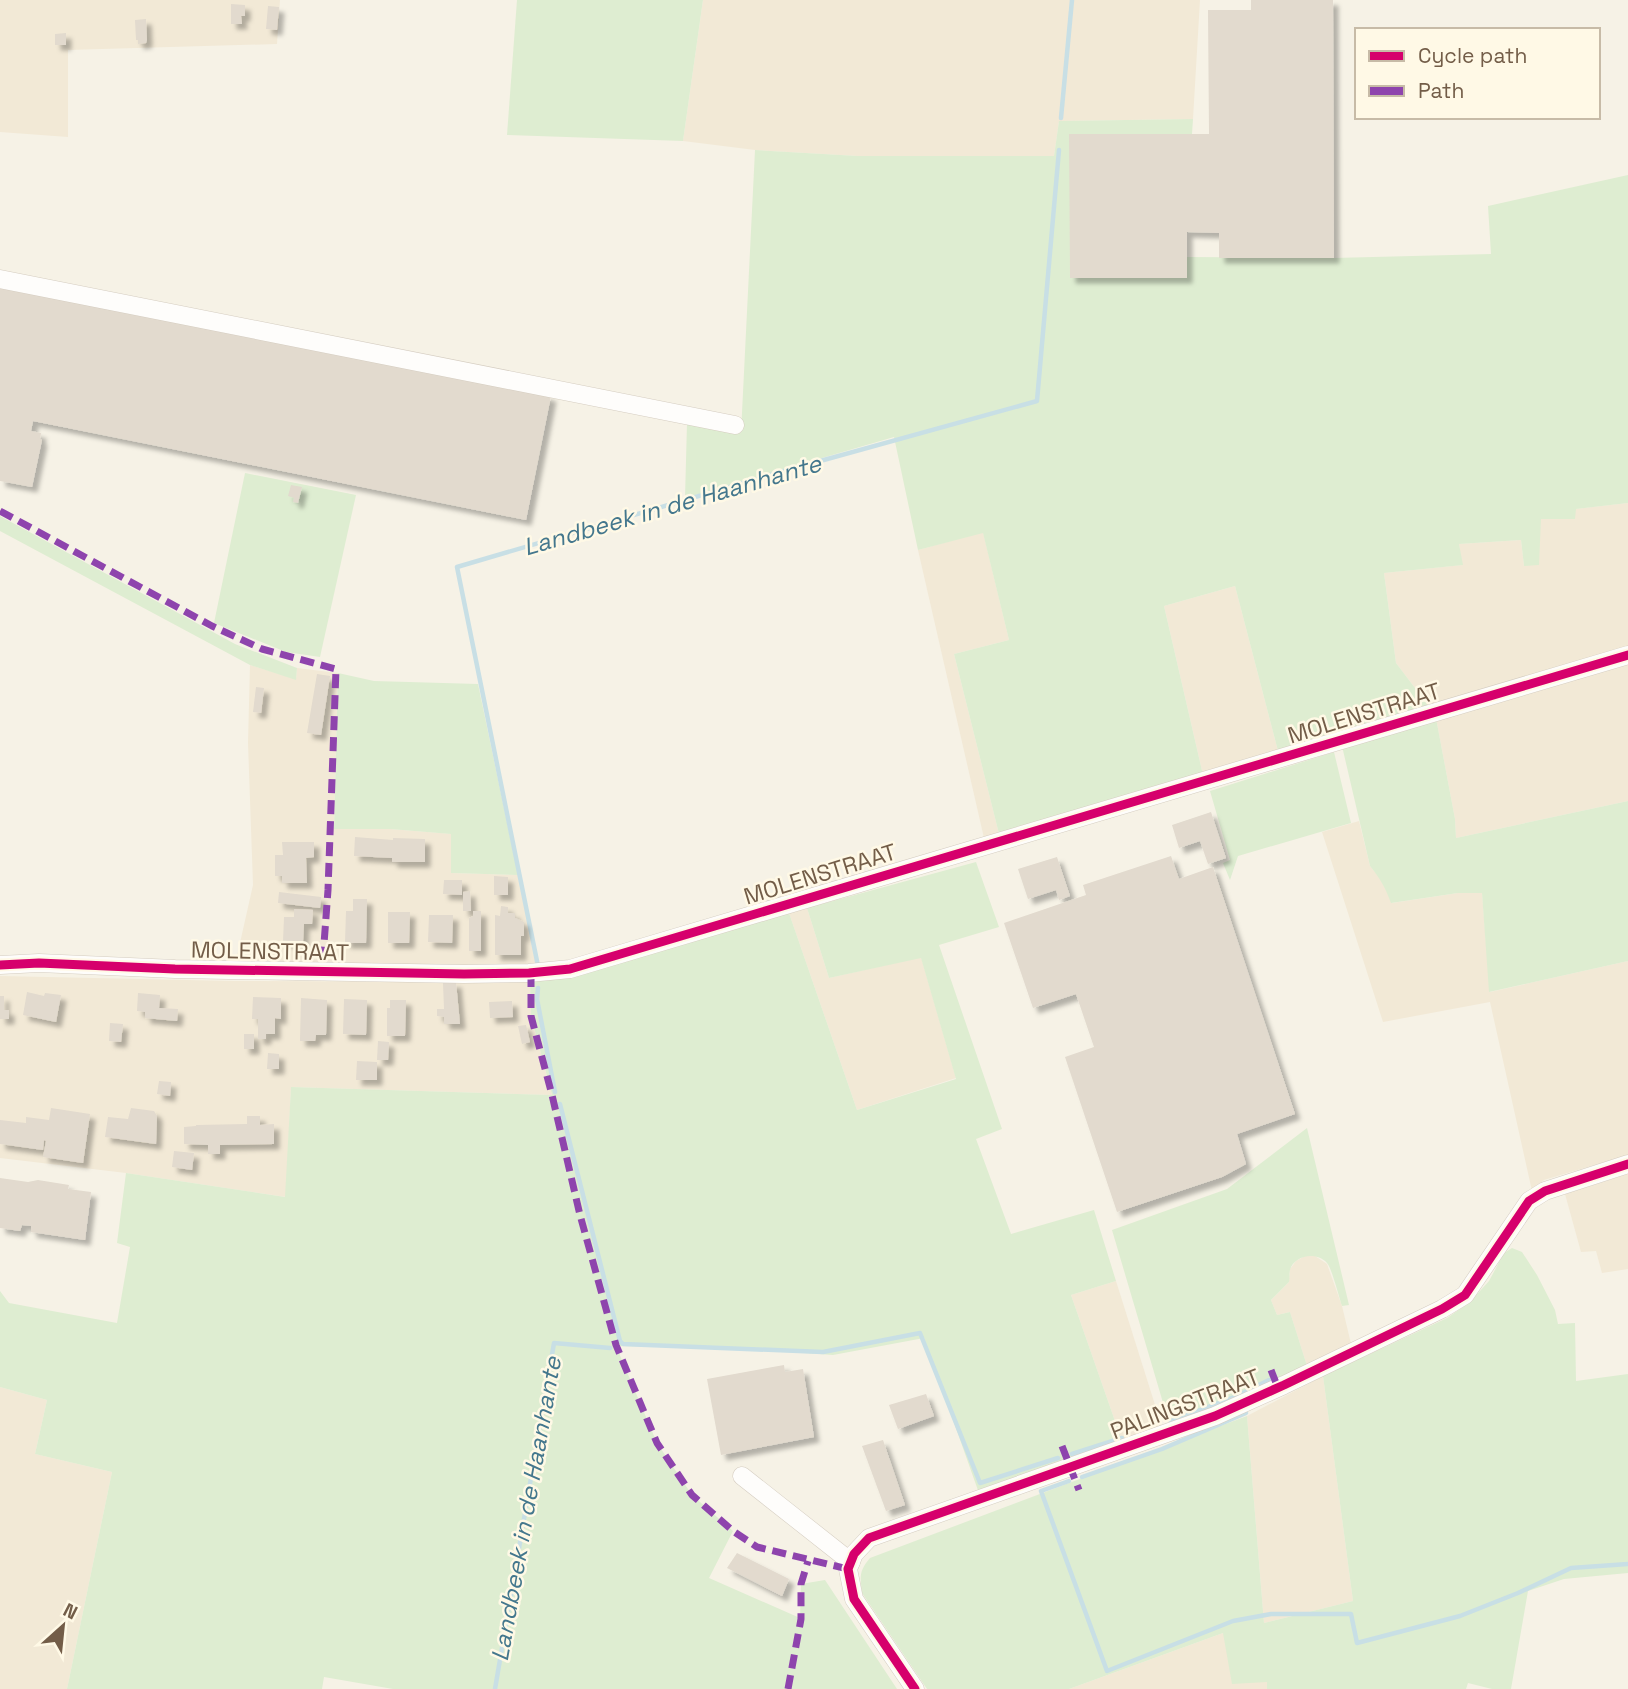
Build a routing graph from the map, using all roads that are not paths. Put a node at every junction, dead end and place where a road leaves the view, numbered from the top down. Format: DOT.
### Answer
graph roads {
  1 [pos="0,279"];
  2 [pos="736,425"];
  3 [pos="1628,655"];
  4 [pos="0,965"];
  5 [pos="1628,1164"];
  6 [pos="742,1476"];
  7 [pos="851,1562"];
  8 [pos="915,1689"];
  1 -- 2 [label="street"];
  3 -- 4 [label="street, MOLENSTRAAT"];
  5 -- 7 [label="street, PALINGSTRAAT"];
  6 -- 7 [label="street"];
  7 -- 8 [label="street"];
}
